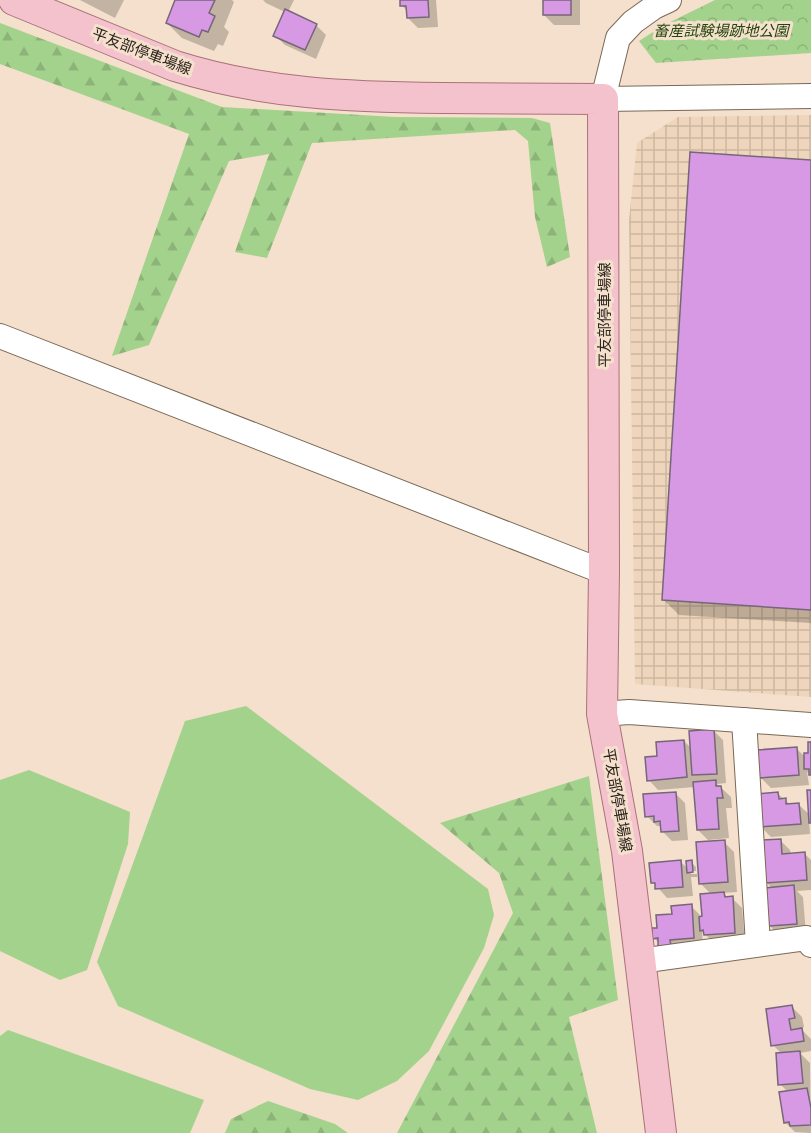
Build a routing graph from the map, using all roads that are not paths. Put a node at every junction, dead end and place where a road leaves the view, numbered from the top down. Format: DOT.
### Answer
graph roads {
  1 [pos="14,0"];
  2 [pos="669,0"];
  3 [pos="811,96"];
  4 [pos="603,99"];
  5 [pos="0,336"];
  6 [pos="604,572"];
  7 [pos="602,714"];
  8 [pos="744,720"];
  9 [pos="811,725"];
  10 [pos="758,944"];
  11 [pos="811,945"];
  12 [pos="640,961"];
  13 [pos="661,1133"];
  1 -- 4 [label="main road, 平友部停車場線"];
  2 -- 4 [label="street"];
  3 -- 4 [label="street"];
  4 -- 6 [label="main road, 平友部停車場線"];
  5 -- 6 [label="street"];
  6 -- 7 [label="main road, 平友部停車場線"];
  7 -- 8 [label="street"];
  7 -- 12 [label="main road, 平友部停車場線"];
  8 -- 9 [label="street"];
  8 -- 10 [label="street"];
  10 -- 11 [label="street"];
  10 -- 12 [label="street"];
  12 -- 13 [label="main road, 平友部停車場線"];
}
